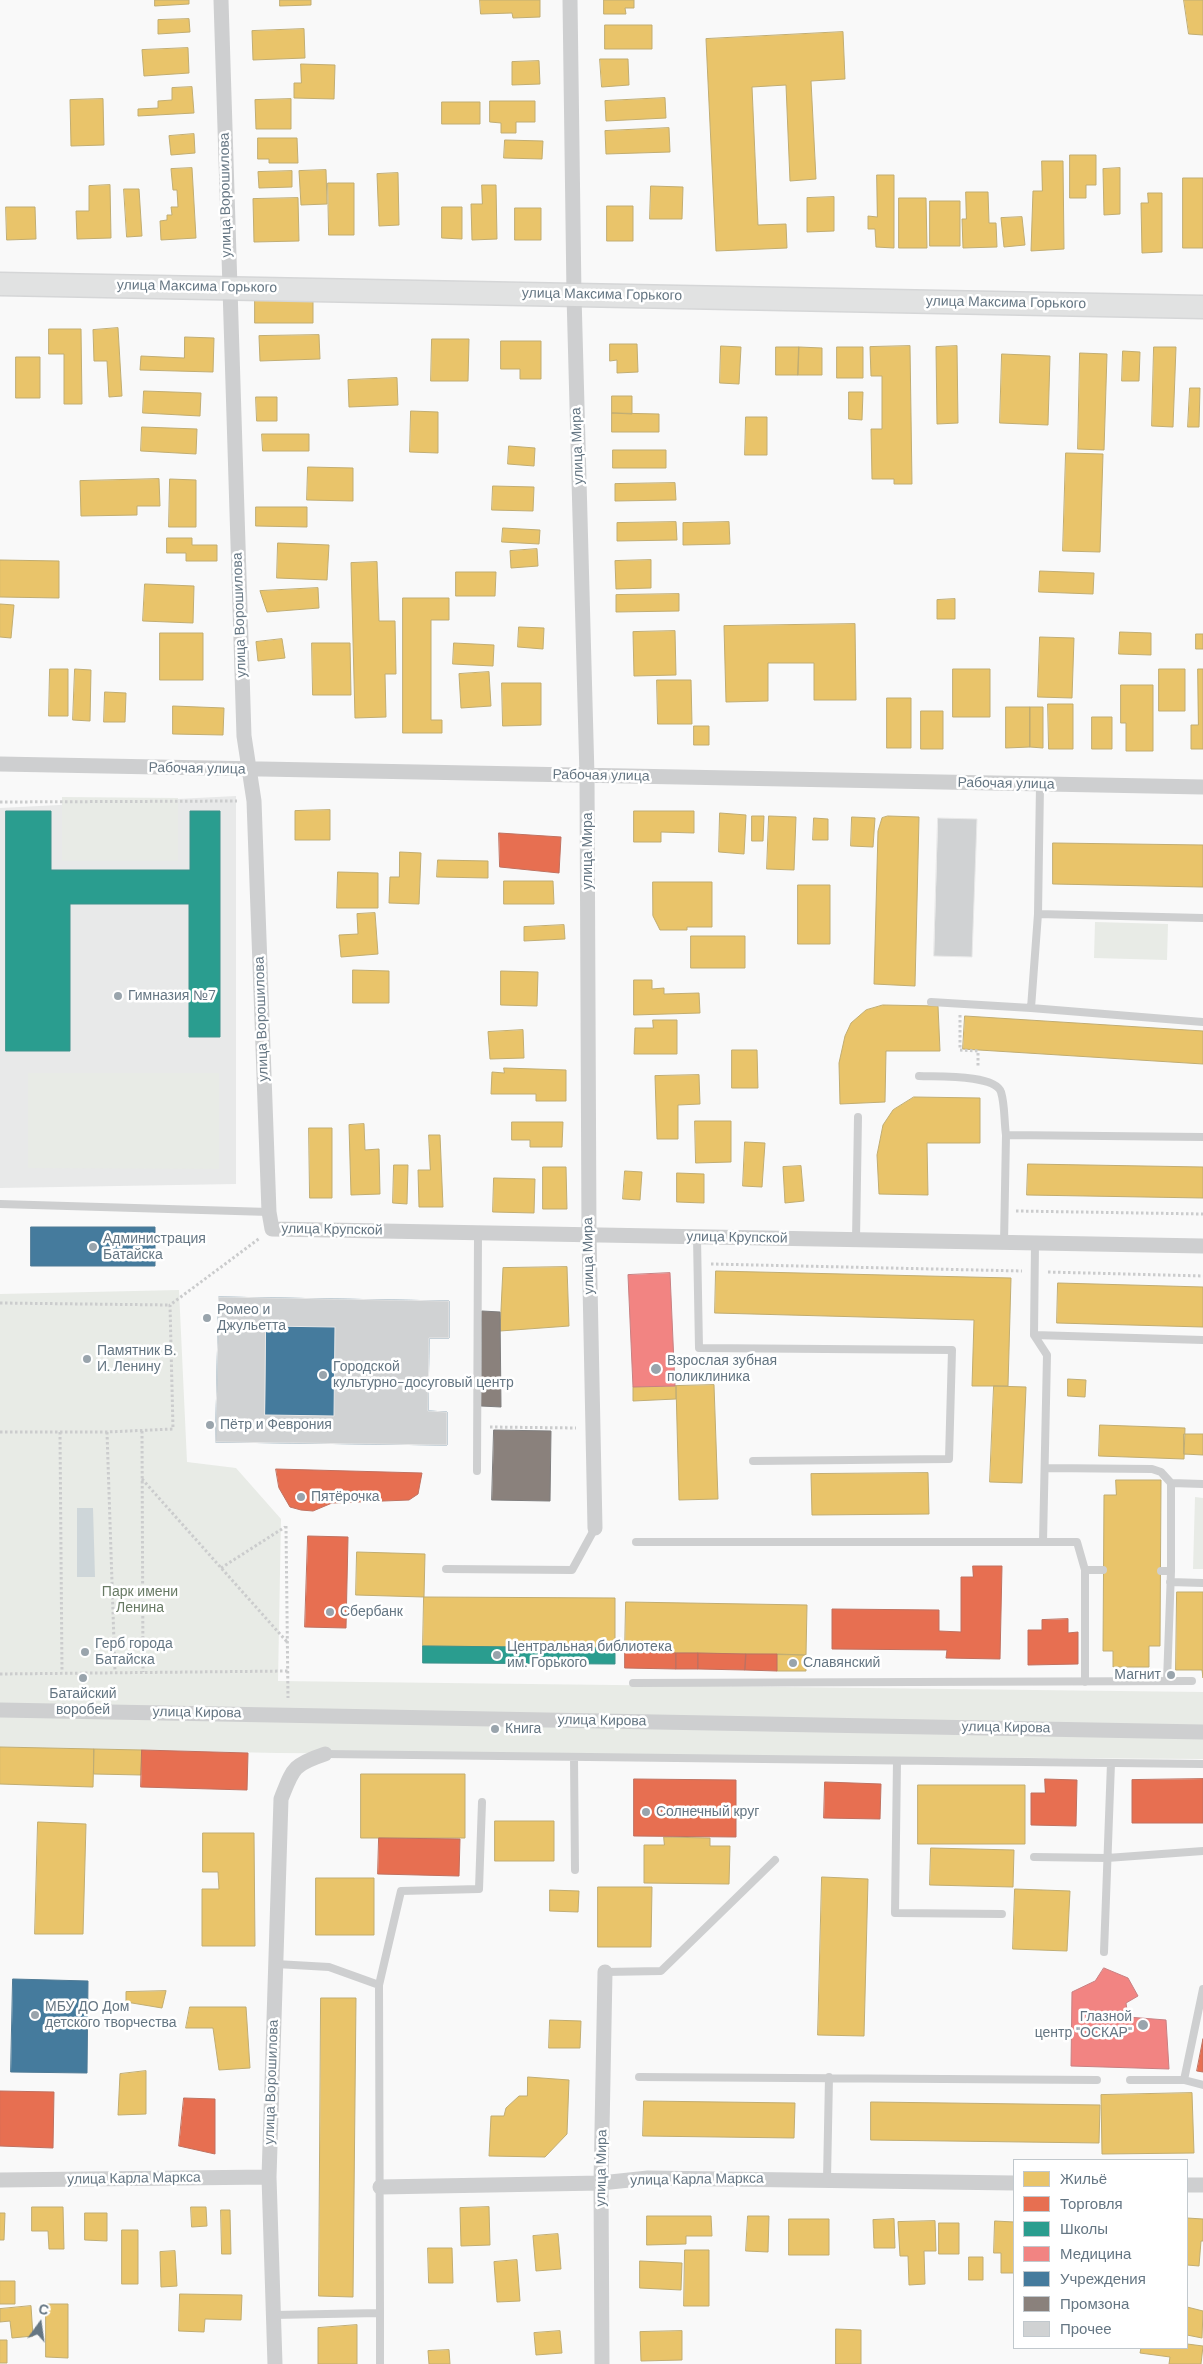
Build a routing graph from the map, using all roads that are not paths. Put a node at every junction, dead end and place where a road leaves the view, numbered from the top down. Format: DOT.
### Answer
graph roads {
  1 [pos="221,0"];
  2 [pos="570,0"];
  3 [pos="0,284"];
  4 [pos="229,288"];
  5 [pos="574,295"];
  6 [pos="1203,307"];
  7 [pos="0,764"];
  8 [pos="250,770"];
  9 [pos="587,776"];
  10 [pos="1040,785"];
  11 [pos="1203,787"];
  12 [pos="1038,914"];
  13 [pos="1203,918"];
  14 [pos="931,1002"];
  15 [pos="1031,1008"];
  16 [pos="1203,1022"];
  17 [pos="919,1076"];
  18 [pos="858,1117"];
  19 [pos="1006,1135"];
  20 [pos="1203,1137"];
  21 [pos="0,1204"];
  22 [pos="268,1212"];
  23 [pos="272,1229"];
  24 [pos="478,1233"];
  25 [pos="588,1236"];
  26 [pos="697,1238"];
  27 [pos="856,1240"];
  28 [pos="1004,1243"];
  29 [pos="1035,1244"];
  30 [pos="1203,1246"];
  31 [pos="1034,1335"];
  32 [pos="1203,1340"];
  33 [pos="753,1461"];
  34 [pos="1045,1468"];
  35 [pos="476,1471"];
  36 [pos="1171,1483"];
  37 [pos="1203,1484"];
  38 [pos="595,1528"];
  39 [pos="636,1542"];
  40 [pos="1043,1542"];
  41 [pos="446,1569"];
  42 [pos="1085,1570"];
  43 [pos="1104,1570"];
  44 [pos="1161,1571"];
  45 [pos="1171,1571"];
  46 [pos="1170,1582"];
  47 [pos="1203,1583"];
  48 [pos="1167,1681"];
  49 [pos="1192,1681"];
  50 [pos="1085,1682"];
  51 [pos="632,1683"];
  52 [pos="0,1710"];
  53 [pos="1203,1732"];
  54 [pos="325,1754"];
  55 [pos="574,1757"];
  56 [pos="897,1761"];
  57 [pos="1111,1763"];
  58 [pos="1203,1764"];
  59 [pos="482,1802"];
  60 [pos="1203,1851"];
  61 [pos="1034,1857"];
  62 [pos="1107,1858"];
  63 [pos="775,1860"];
  64 [pos="574,1870"];
  65 [pos="1002,1914"];
  66 [pos="1104,1952"];
  67 [pos="276,1964"];
  68 [pos="604,1972"];
  69 [pos="379,1985"];
  70 [pos="1203,1989"];
  71 [pos="828,2077"];
  72 [pos="639,2078"];
  73 [pos="1097,2080"];
  74 [pos="1130,2080"];
  75 [pos="1184,2080"];
  76 [pos="1203,2084"];
  77 [pos="269,2177"];
  78 [pos="0,2180"];
  79 [pos="827,2180"];
  80 [pos="1013,2183"];
  81 [pos="601,2184"];
  82 [pos="1188,2185"];
  83 [pos="1203,2185"];
  84 [pos="380,2187"];
  85 [pos="380,2313"];
  86 [pos="273,2315"];
  87 [pos="274,2364"];
  88 [pos="380,2364"];
  89 [pos="602,2364"];
  1 -- 4 [label="street, улица Ворошилова"];
  2 -- 5 [label="street, улица Мира"];
  3 -- 4 [label="main road, улица Максима Горького"];
  4 -- 5 [label="main road, улица Максима Горького"];
  4 -- 8 [label="street, улица Ворошилова"];
  5 -- 6 [label="main road, улица Максима Горького"];
  5 -- 9 [label="street, улица Мира"];
  7 -- 8 [label="street, Рабочая улица"];
  8 -- 9 [label="street, Рабочая улица"];
  8 -- 22 [label="street, улица Ворошилова"];
  9 -- 10 [label="street, Рабочая улица"];
  9 -- 25 [label="street, улица Мира"];
  10 -- 11 [label="street, Рабочая улица"];
  10 -- 12 [label="lane"];
  12 -- 13 [label="lane"];
  12 -- 15 [label="lane"];
  14 -- 15 [label="lane"];
  15 -- 16 [label="lane"];
  17 -- 19 [label="lane"];
  18 -- 27 [label="lane"];
  19 -- 20 [label="lane"];
  19 -- 28 [label="lane"];
  21 -- 22 [label="lane"];
  22 -- 23 [label="street, улица Ворошилова"];
  23 -- 24 [label="street, улица Крупской"];
  24 -- 25 [label="street, улица Крупской"];
  24 -- 35 [label="lane"];
  25 -- 26 [label="street, улица Крупской"];
  25 -- 38 [label="street, улица Мира"];
  26 -- 27 [label="street, улица Крупской"];
  26 -- 33 [label="lane"];
  27 -- 28 [label="street, улица Крупской"];
  28 -- 29 [label="street, улица Крупской"];
  29 -- 30 [label="street, улица Крупской"];
  29 -- 31 [label="lane"];
  31 -- 32 [label="lane"];
  31 -- 34 [label="lane"];
  34 -- 36 [label="lane"];
  34 -- 40 [label="lane"];
  36 -- 37 [label="lane"];
  36 -- 45 [label="lane"];
  38 -- 41 [label="lane, улица Мира"];
  39 -- 40 [label="lane"];
  40 -- 42 [label="lane"];
  42 -- 43 [label="lane"];
  42 -- 50 [label="lane"];
  44 -- 45 [label="lane"];
  45 -- 46 [label="lane"];
  46 -- 47 [label="lane"];
  46 -- 48 [label="lane"];
  48 -- 49 [label="lane"];
  48 -- 50 [label="lane"];
  50 -- 51 [label="lane"];
  52 -- 53 [label="street, улица Кирова"];
  54 -- 55 [label="lane"];
  54 -- 67 [label="street, улица Ворошилова"];
  55 -- 56 [label="lane"];
  55 -- 64 [label="lane"];
  56 -- 57 [label="lane"];
  56 -- 65 [label="lane"];
  57 -- 58 [label="lane"];
  57 -- 62 [label="lane"];
  59 -- 69 [label="lane"];
  60 -- 62 [label="lane"];
  61 -- 62 [label="lane"];
  62 -- 66 [label="lane"];
  63 -- 68 [label="lane"];
  67 -- 69 [label="lane"];
  67 -- 77 [label="street, улица Ворошилова"];
  68 -- 81 [label="street, улица Мира"];
  69 -- 84 [label="lane"];
  70 -- 75 [label="lane"];
  71 -- 72 [label="lane"];
  71 -- 73 [label="lane"];
  71 -- 79 [label="lane"];
  74 -- 75 [label="lane"];
  75 -- 76 [label="lane"];
  77 -- 78 [label="street, улица Карла Маркса"];
  77 -- 86 [label="street, улица Ворошилова"];
  79 -- 80 [label="street, улица Карла Маркса"];
  79 -- 81 [label="street, улица Карла Маркса"];
  81 -- 84 [label="street, улица Карла Маркса"];
  81 -- 89 [label="street, улица Мира"];
  82 -- 83 [label="street"];
  84 -- 85 [label="lane"];
  85 -- 86 [label="lane"];
  85 -- 88 [label="lane"];
  86 -- 87 [label="street, улица Ворошилова"];
}
